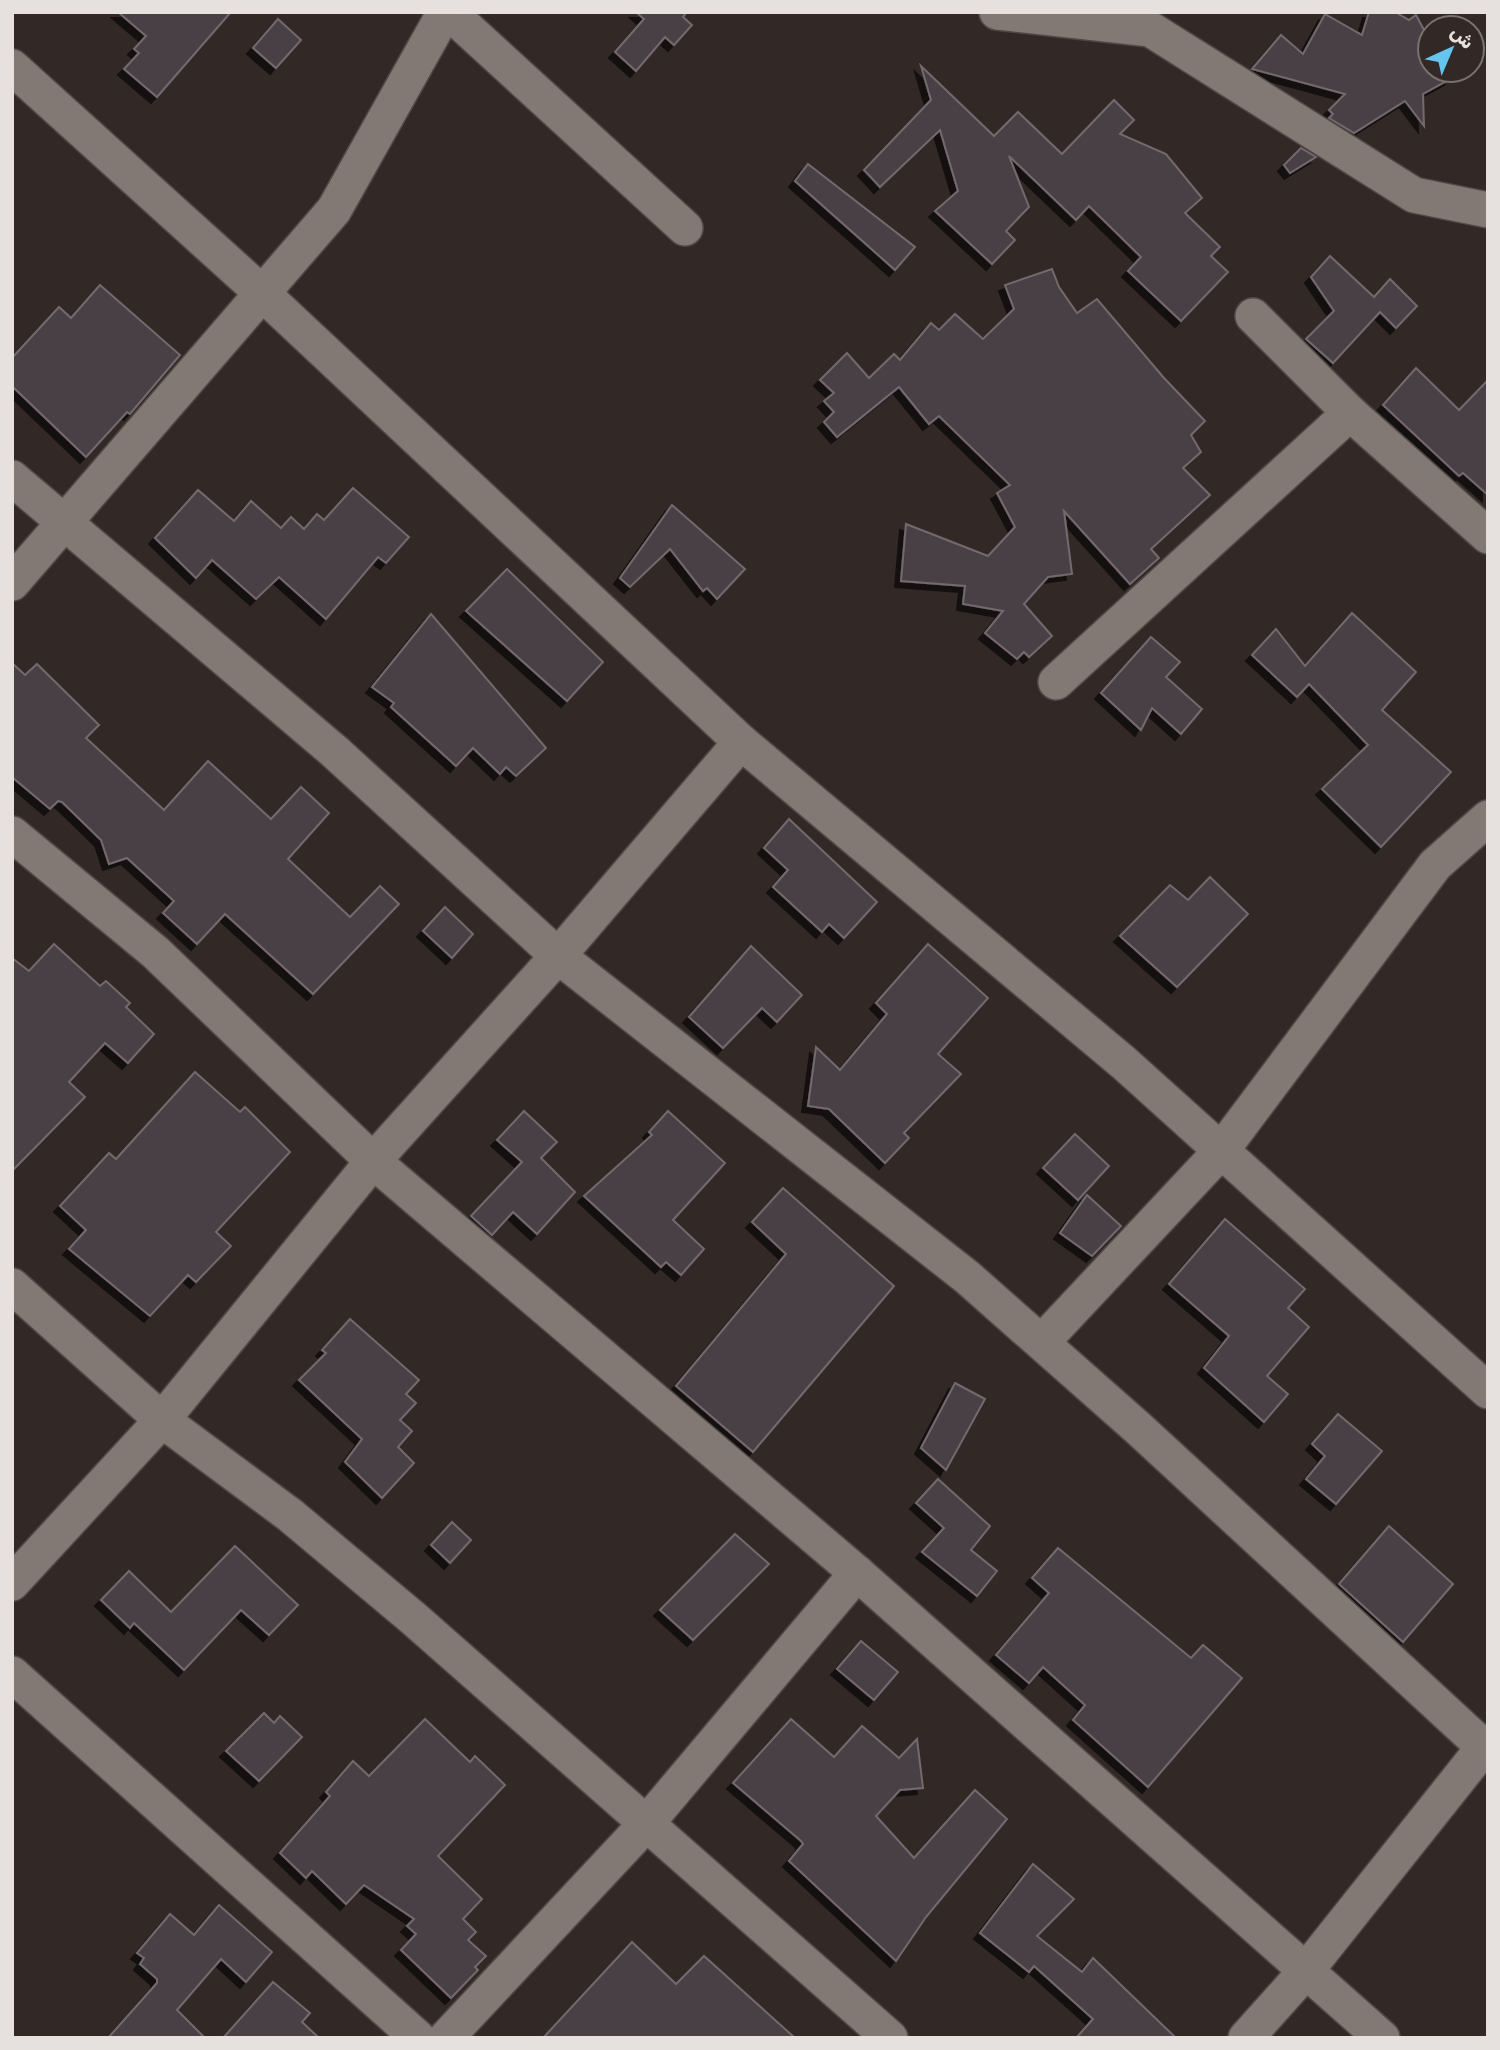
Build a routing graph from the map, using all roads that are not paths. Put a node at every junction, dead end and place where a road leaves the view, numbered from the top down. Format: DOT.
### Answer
graph roads {
  1 [pos="447,12"];
  2 [pos="997,12"];
  3 [pos="1094,18"];
  4 [pos="12,67"];
  5 [pos="1488,210"];
  6 [pos="685,228"];
  7 [pos="262,293"];
  8 [pos="1253,316"];
  9 [pos="1350,413"];
  10 [pos="12,478"];
  11 [pos="65,525"];
  12 [pos="1488,536"];
  13 [pos="12,583"];
  14 [pos="1056,682"];
  15 [pos="741,743"];
  16 [pos="1488,818"];
  17 [pos="12,834"];
  18 [pos="558,956"];
  19 [pos="1221,1151"];
  20 [pos="373,1161"];
  21 [pos="12,1286"];
  22 [pos="1042,1342"];
  23 [pos="1488,1391"];
  24 [pos="162,1420"];
  25 [pos="857,1573"];
  26 [pos="12,1583"];
  27 [pos="12,1674"];
  28 [pos="1486,1747"];
  29 [pos="646,1824"];
  30 [pos="1305,1972"];
  31 [pos="418,2038"];
  32 [pos="446,2038"];
  33 [pos="890,2038"];
  34 [pos="1246,2038"];
  35 [pos="1382,2038"];
  1 -- 6 [label="street"];
  1 -- 7 [label="street"];
  2 -- 3 [label="street"];
  3 -- 5 [label="street"];
  4 -- 7 [label="street"];
  7 -- 11 [label="street"];
  7 -- 15 [label="street"];
  8 -- 9 [label="street"];
  9 -- 12 [label="street"];
  9 -- 14 [label="street"];
  10 -- 11 [label="street"];
  11 -- 13 [label="street"];
  11 -- 18 [label="street"];
  15 -- 18 [label="street"];
  15 -- 19 [label="street"];
  16 -- 19 [label="street"];
  17 -- 20 [label="street"];
  18 -- 20 [label="street"];
  18 -- 22 [label="street"];
  19 -- 22 [label="street"];
  19 -- 23 [label="street"];
  20 -- 24 [label="street"];
  20 -- 25 [label="street"];
  21 -- 24 [label="street"];
  22 -- 28 [label="street"];
  24 -- 26 [label="street"];
  24 -- 29 [label="street"];
  25 -- 29 [label="street"];
  25 -- 30 [label="street"];
  27 -- 31 [label="street"];
  28 -- 30 [label="street"];
  29 -- 32 [label="street"];
  29 -- 33 [label="street"];
  30 -- 34 [label="street"];
  30 -- 35 [label="street"];
}
